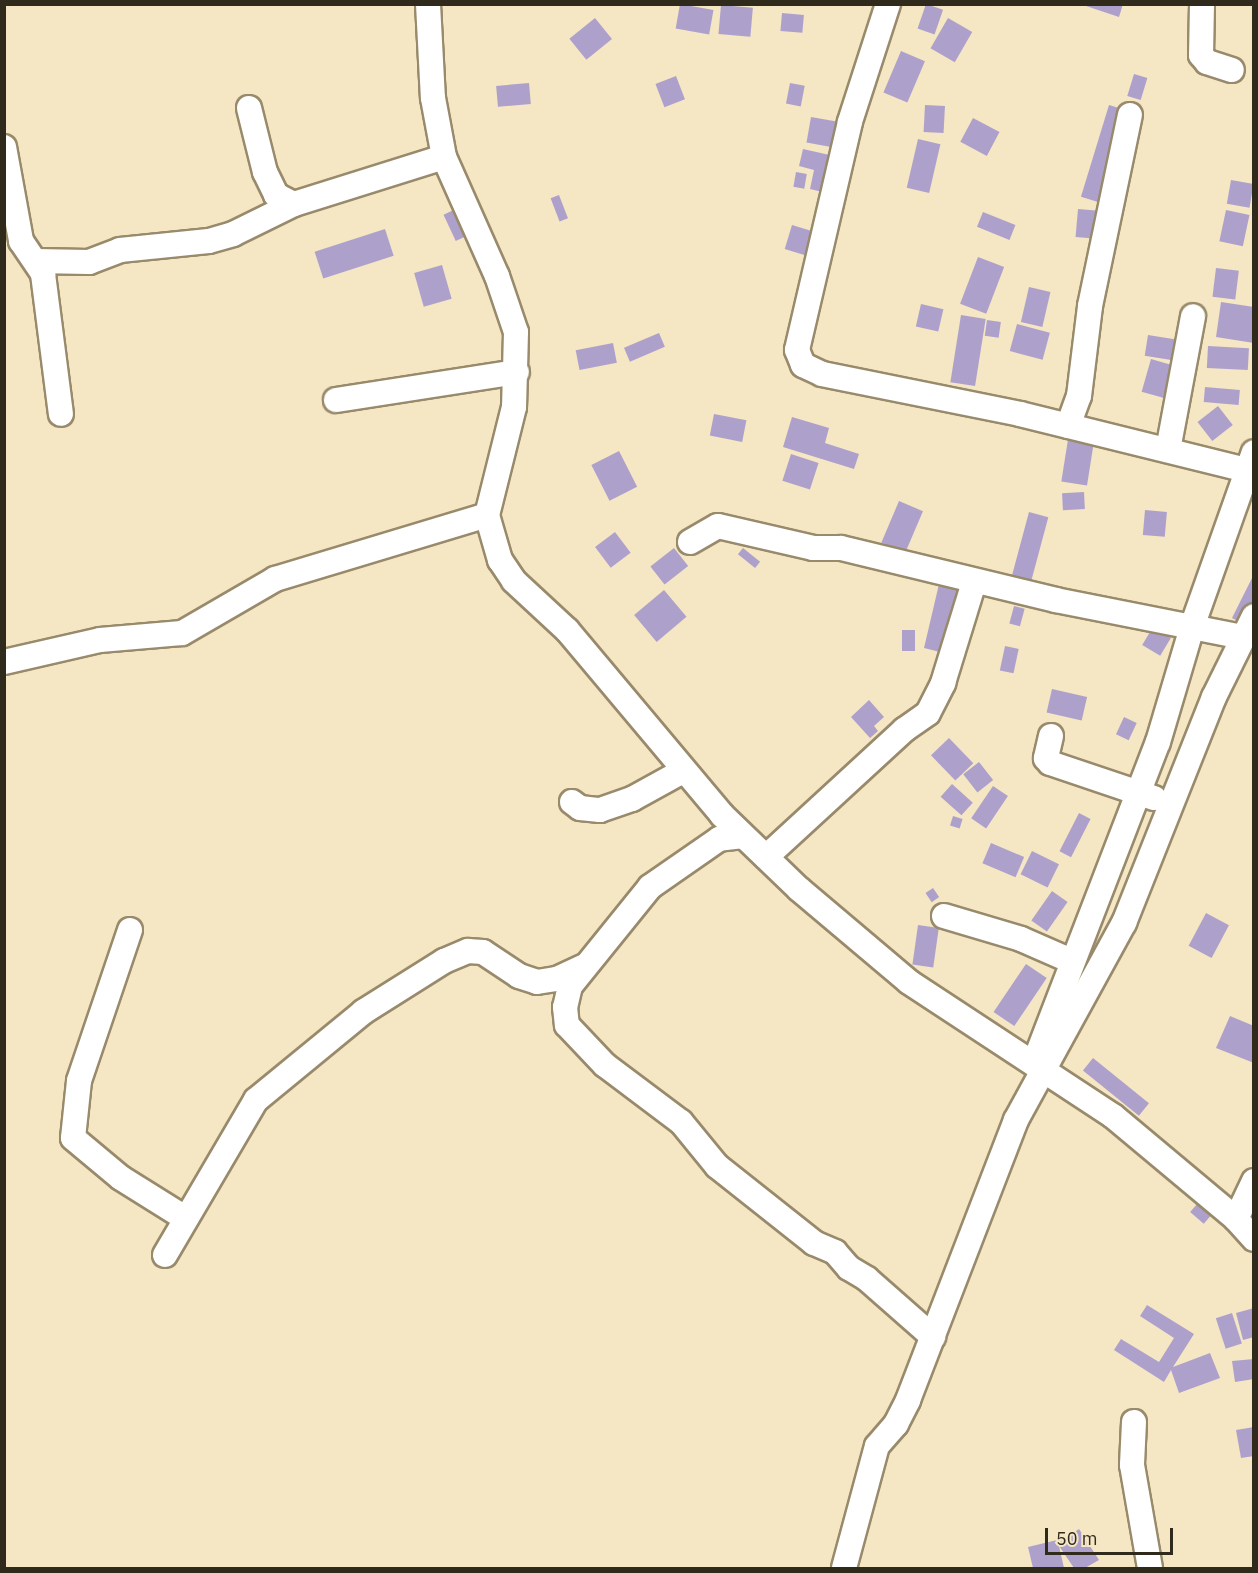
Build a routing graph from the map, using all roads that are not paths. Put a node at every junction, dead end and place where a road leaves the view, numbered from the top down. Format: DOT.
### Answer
graph roads {
  1 [pos="428,4"];
  2 [pos="888,4"];
  3 [pos="1202,4"];
  4 [pos="1232,70"];
  5 [pos="249,108"];
  6 [pos="1130,114"];
  7 [pos="4,147"];
  8 [pos="444,157"];
  9 [pos="294,204"];
  10 [pos="36,261"];
  11 [pos="1193,316"];
  12 [pos="518,372"];
  13 [pos="336,400"];
  14 [pos="61,414"];
  15 [pos="1068,426"];
  16 [pos="1168,450"];
  17 [pos="1252,465"];
  18 [pos="487,515"];
  19 [pos="690,542"];
  20 [pos="974,582"];
  21 [pos="1193,624"];
  22 [pos="1248,626"];
  23 [pos="4,662"];
  24 [pos="1051,736"];
  25 [pos="683,771"];
  26 [pos="1139,793"];
  27 [pos="572,802"];
  28 [pos="1171,803"];
  29 [pos="722,815"];
  30 [pos="743,836"];
  31 [pos="719,839"];
  32 [pos="766,857"];
  33 [pos="944,916"];
  34 [pos="130,930"];
  35 [pos="1071,961"];
  36 [pos="583,968"];
  37 [pos="1040,1067"];
  38 [pos="1254,1181"];
  39 [pos="185,1218"];
  40 [pos="1236,1220"];
  41 [pos="1254,1239"];
  42 [pos="165,1255"];
  43 [pos="944,1310"];
  44 [pos="915,1319"];
  45 [pos="933,1337"];
  46 [pos="1134,1422"];
  47 [pos="844,1569"];
  48 [pos="1150,1569"];
  1 -- 8 [label="street"];
  2 -- 15 [label="street"];
  3 -- 4 [label="street"];
  5 -- 9 [label="street"];
  6 -- 15 [label="street"];
  7 -- 10 [label="street"];
  8 -- 9 [label="street"];
  8 -- 12 [label="street"];
  9 -- 10 [label="street"];
  10 -- 14 [label="street"];
  11 -- 16 [label="street"];
  12 -- 13 [label="street"];
  12 -- 18 [label="street"];
  15 -- 16 [label="street"];
  16 -- 17 [label="street"];
  17 -- 21 [label="street"];
  18 -- 23 [label="street"];
  18 -- 25 [label="street"];
  19 -- 20 [label="street"];
  20 -- 21 [label="street"];
  20 -- 32 [label="street"];
  21 -- 22 [label="street"];
  21 -- 26 [label="street"];
  22 -- 28 [label="street"];
  24 -- 26 [label="street"];
  25 -- 27 [label="street"];
  25 -- 29 [label="street"];
  26 -- 28 [label="street"];
  26 -- 35 [label="street"];
  28 -- 37 [label="street"];
  29 -- 30 [label="street"];
  29 -- 31 [label="street"];
  30 -- 31 [label="street"];
  30 -- 32 [label="street"];
  31 -- 36 [label="street"];
  32 -- 37 [label="street"];
  33 -- 35 [label="street"];
  34 -- 39 [label="street"];
  35 -- 37 [label="street"];
  36 -- 39 [label="street"];
  36 -- 44 [label="street"];
  37 -- 40 [label="street"];
  37 -- 43 [label="street"];
  38 -- 40 [label="street"];
  39 -- 42 [label="street"];
  40 -- 41 [label="street"];
  43 -- 44 [label="street"];
  43 -- 45 [label="street"];
  44 -- 45 [label="street"];
  45 -- 47 [label="street"];
  46 -- 48 [label="street"];
}
